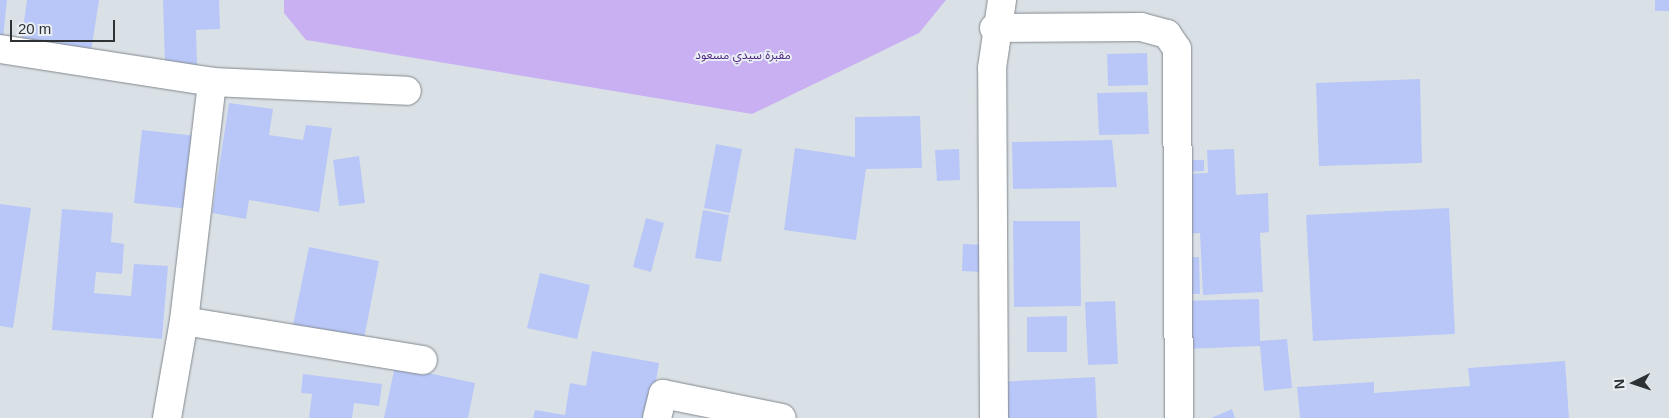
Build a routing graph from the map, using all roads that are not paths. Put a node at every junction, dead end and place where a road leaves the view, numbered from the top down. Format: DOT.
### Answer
graph roads {
  1 [pos="1002,0"];
  2 [pos="994,28"];
  3 [pos="0,49"];
  4 [pos="212,82"];
  5 [pos="407,92"];
  6 [pos="184,321"];
  7 [pos="423,360"];
  8 [pos="167,418"];
  9 [pos="657,418"];
  10 [pos="782,418"];
  11 [pos="994,418"];
  12 [pos="1179,418"];
  1 -- 2 [label="street"];
  2 -- 11 [label="street"];
  2 -- 12 [label="street"];
  3 -- 4 [label="street"];
  4 -- 5 [label="street"];
  4 -- 6 [label="street"];
  6 -- 7 [label="street"];
  6 -- 8 [label="street"];
  9 -- 10 [label="street"];
}
